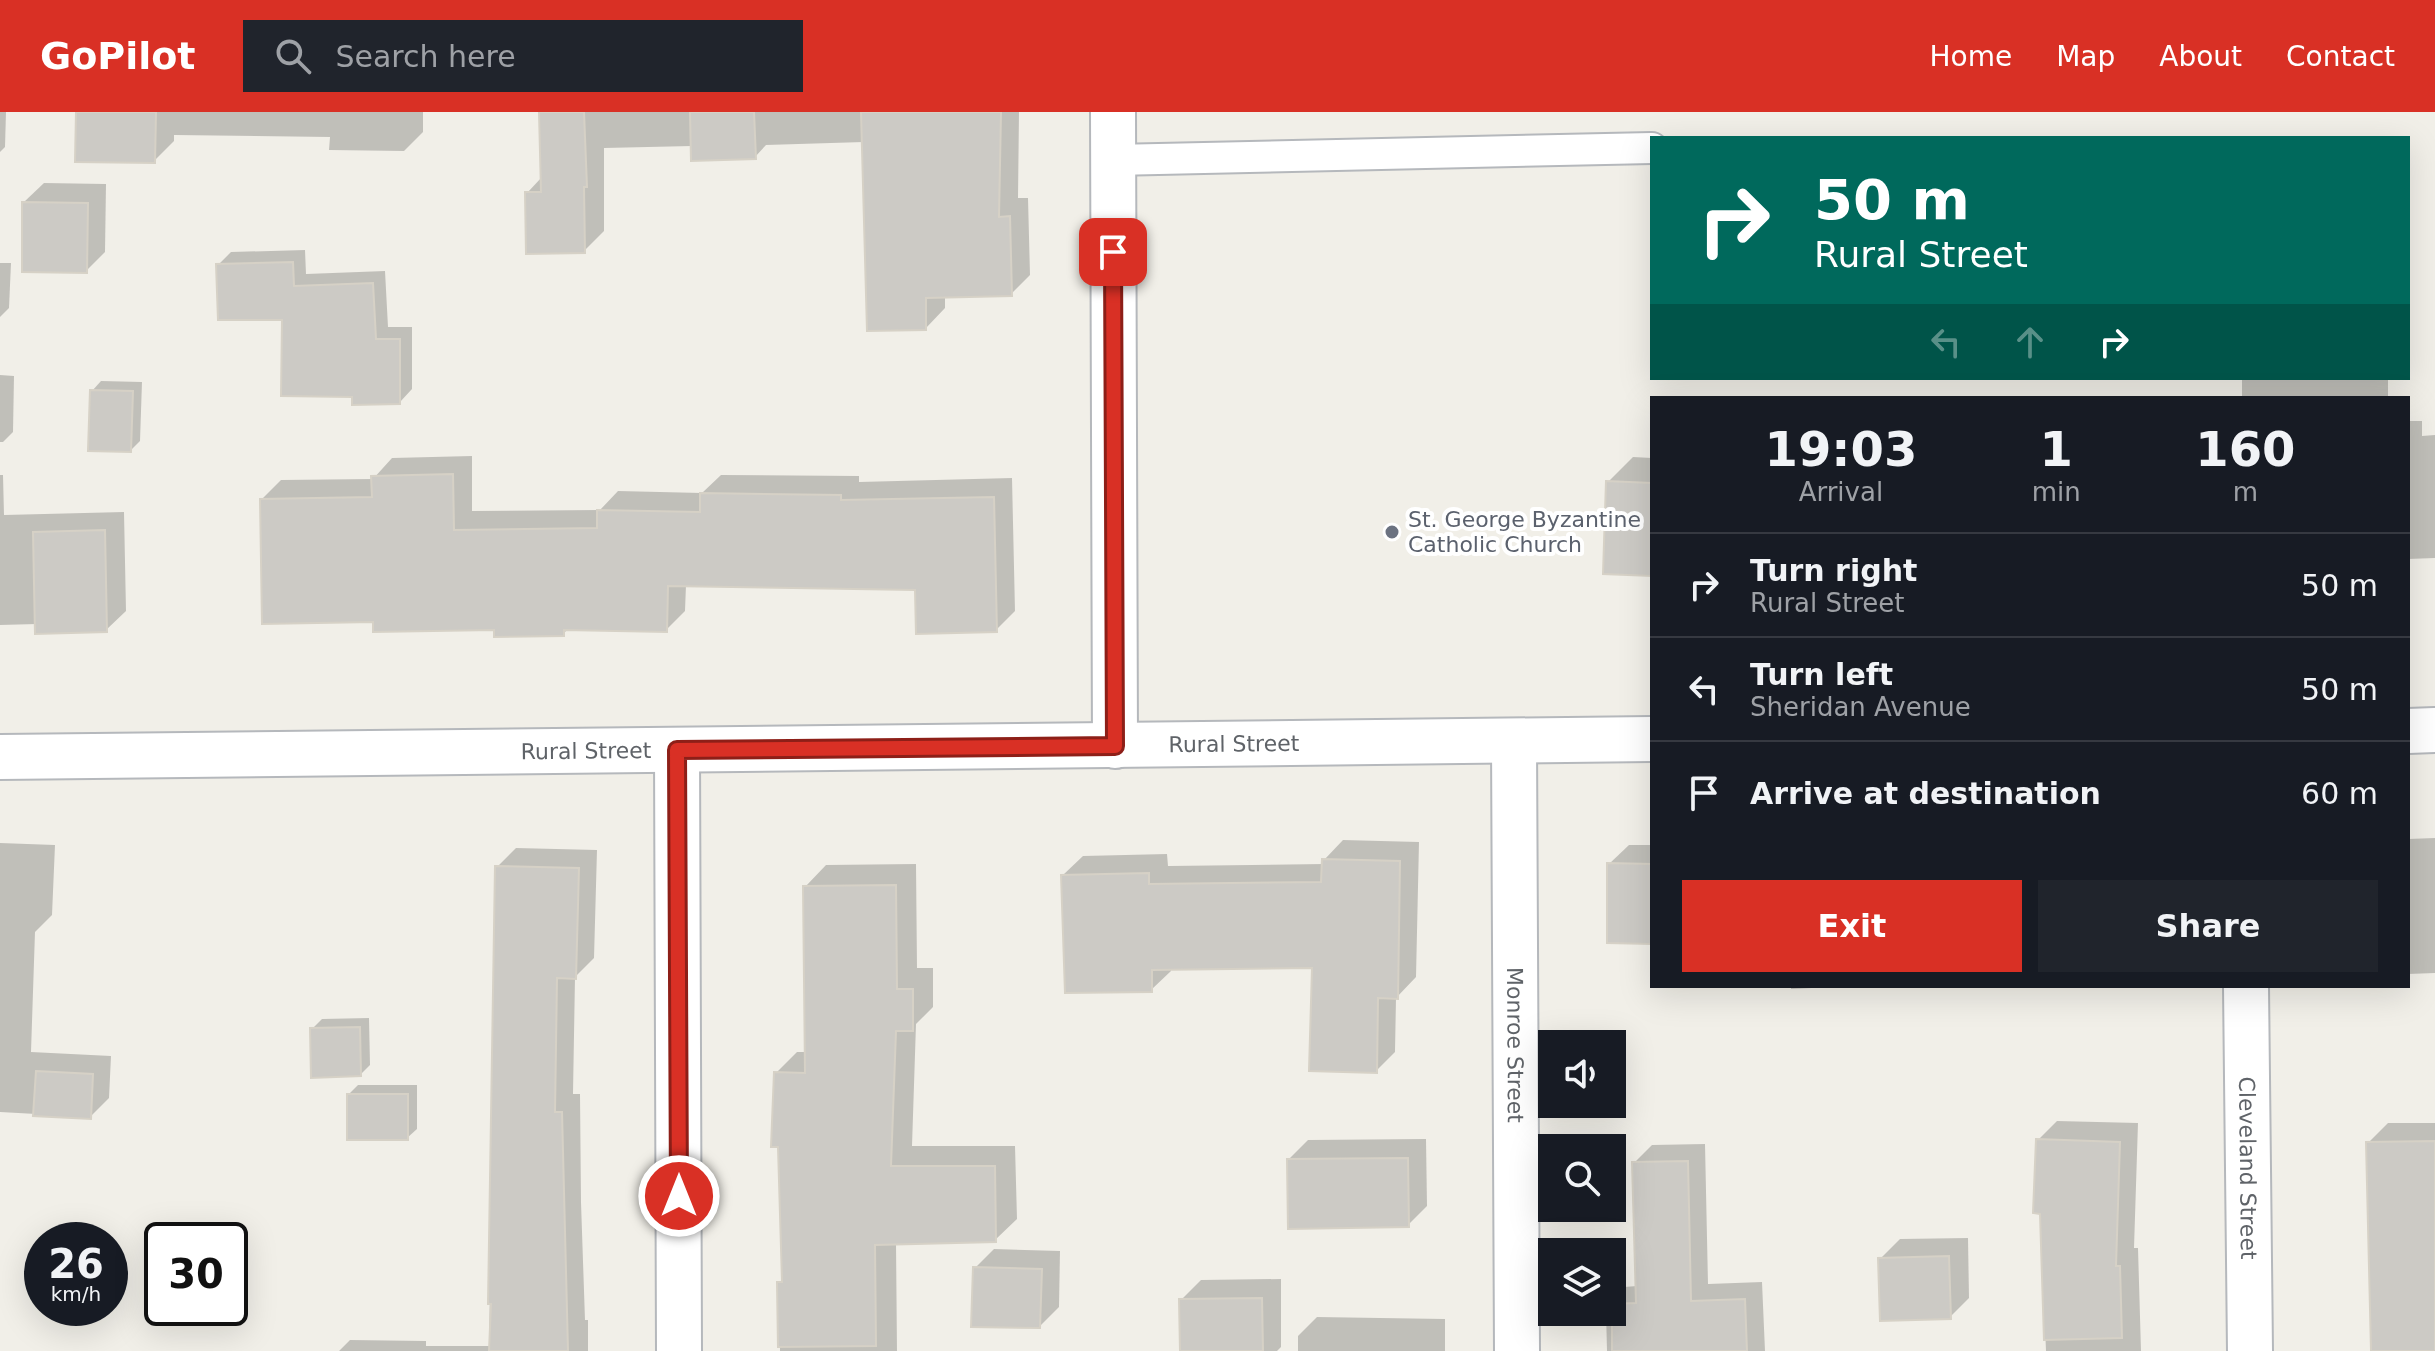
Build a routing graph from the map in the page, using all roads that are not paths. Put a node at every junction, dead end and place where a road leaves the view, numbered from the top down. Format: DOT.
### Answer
graph roads {
  1 [pos="1113,112"];
  2 [pos="1650,148"];
  3 [pos="1113,160"];
  4 [pos="2435,730"];
  5 [pos="2410,731"];
  6 [pos="1650,739"];
  7 [pos="1514,741"];
  8 [pos="1115,746"];
  9 [pos="677,750"];
  10 [pos="0,757"];
  11 [pos="2246,988"];
  12 [pos="679,1351"];
  13 [pos="1517,1351"];
  14 [pos="2250,1351"];
  1 -- 3 [label="street"];
  2 -- 3 [label="lane"];
  3 -- 8 [label="street"];
  4 -- 5 [label="street"];
  6 -- 7 [label="street, Rural Street"];
  7 -- 8 [label="street, Rural Street"];
  7 -- 13 [label="street, Monroe Street"];
  8 -- 9 [label="street, Rural Street"];
  9 -- 10 [label="street, Rural Street"];
  9 -- 12 [label="street"];
  11 -- 14 [label="street, Cleveland Street"];
}
